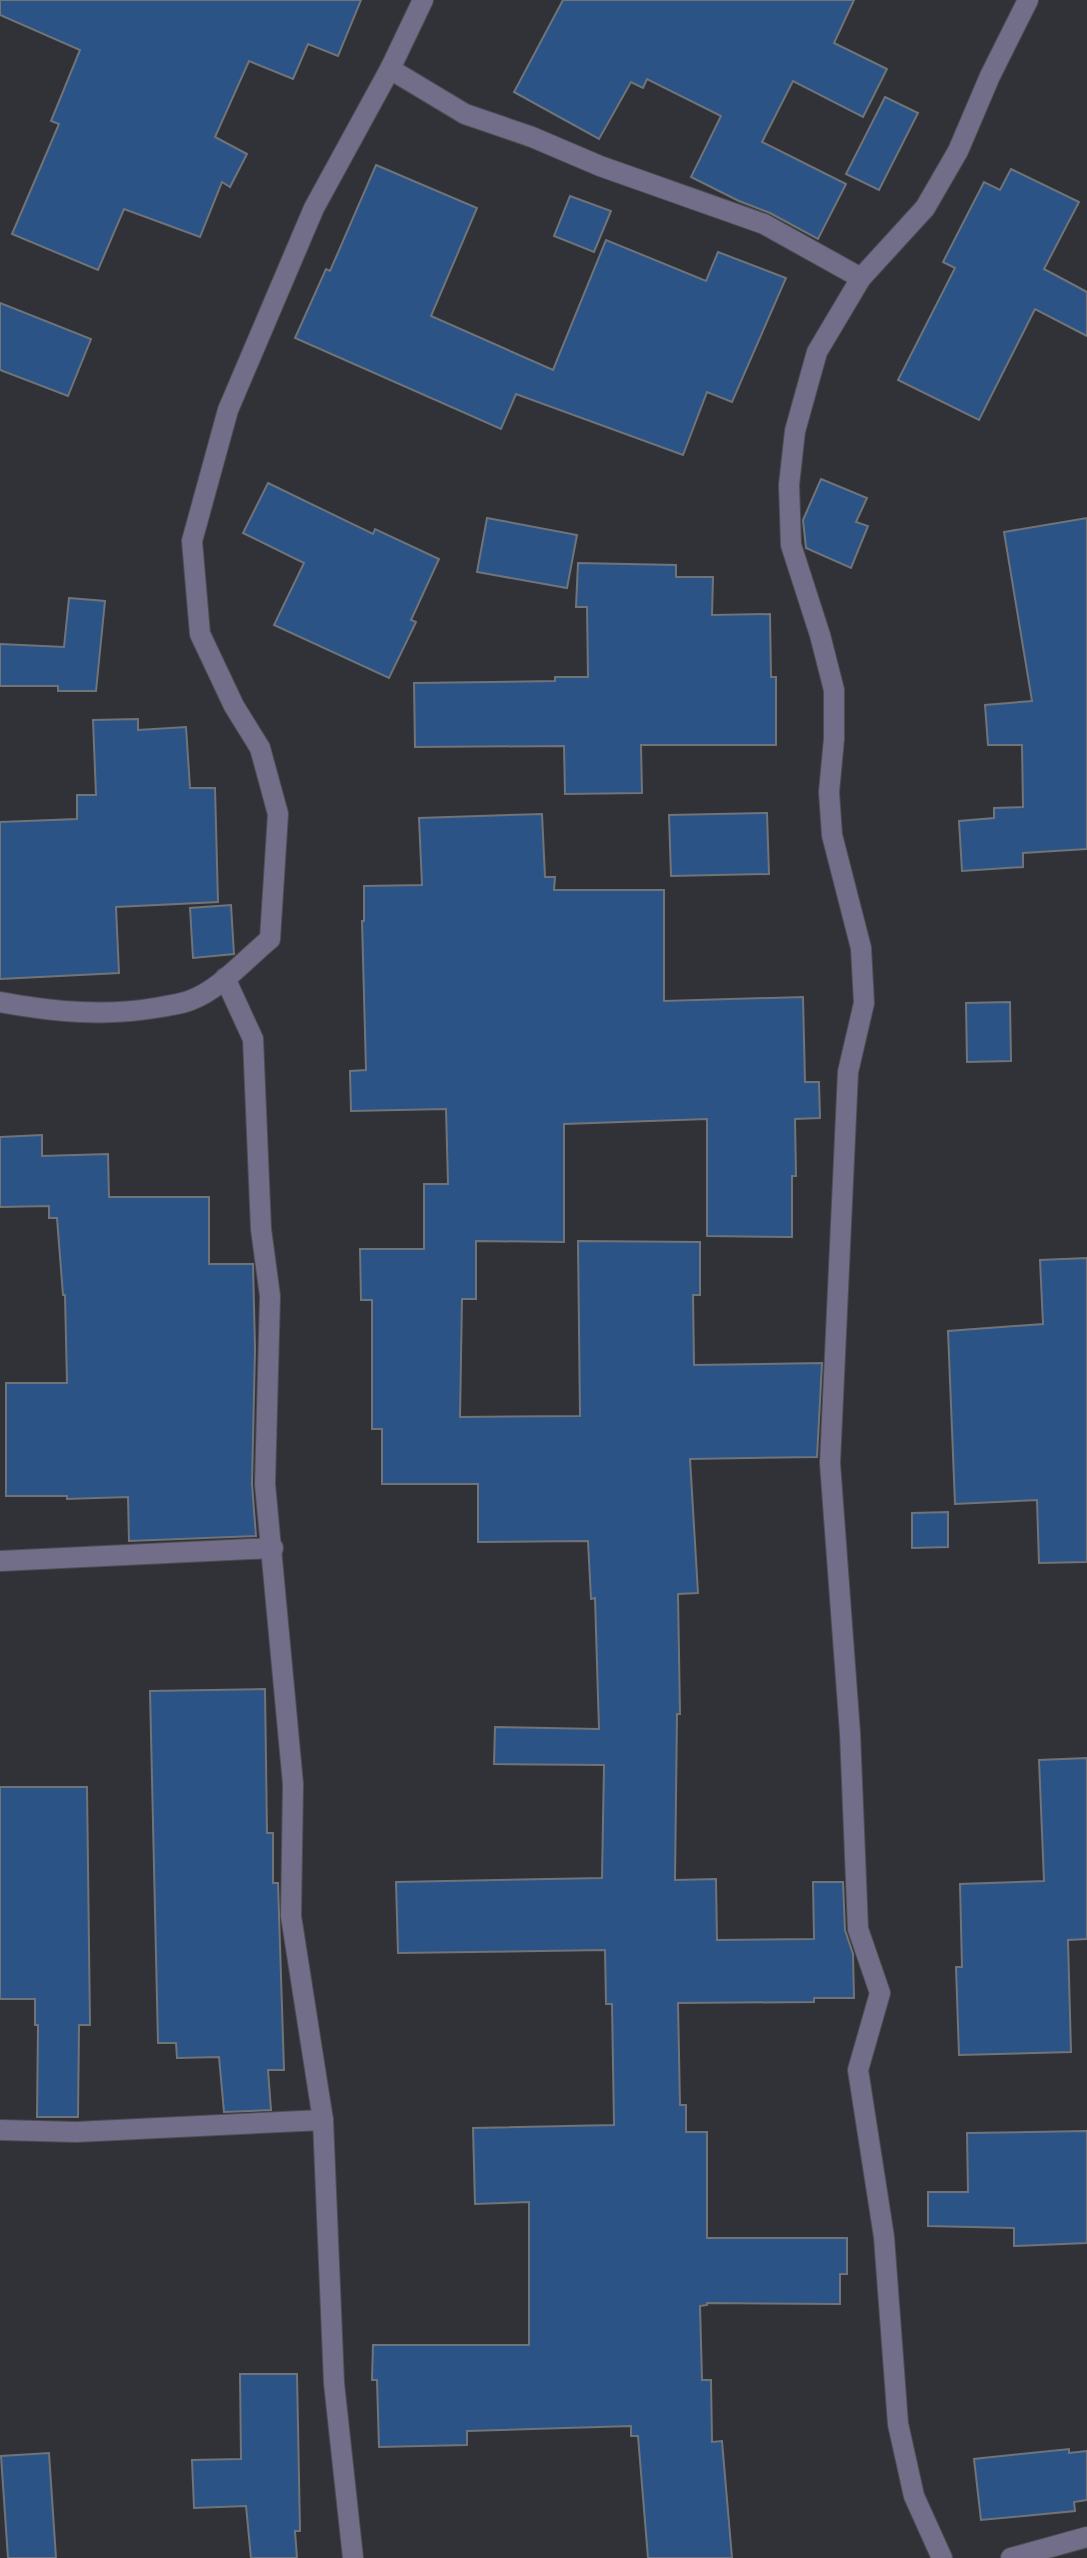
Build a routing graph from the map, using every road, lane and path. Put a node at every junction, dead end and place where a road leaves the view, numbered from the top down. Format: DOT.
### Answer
graph roads {
  1 [pos="423,0"];
  2 [pos="1028,0"];
  3 [pos="390,69"];
  4 [pos="861,278"];
  5 [pos="225,978"];
  6 [pos="0,1002"];
  7 [pos="273,1548"];
  8 [pos="0,1561"];
  9 [pos="323,2120"];
  10 [pos="0,2130"];
  11 [pos="1087,2537"];
  12 [pos="353,2558"];
  13 [pos="942,2558"];
  14 [pos="1011,2558"];
  1 -- 3 [label="street"];
  2 -- 4 [label="street"];
  3 -- 4 [label="street"];
  3 -- 5 [label="street"];
  4 -- 13 [label="street"];
  5 -- 6 [label="street"];
  5 -- 7 [label="street"];
  7 -- 8 [label="street"];
  7 -- 9 [label="street"];
  9 -- 10 [label="street"];
  9 -- 12 [label="street"];
  11 -- 14 [label="street"];
}
